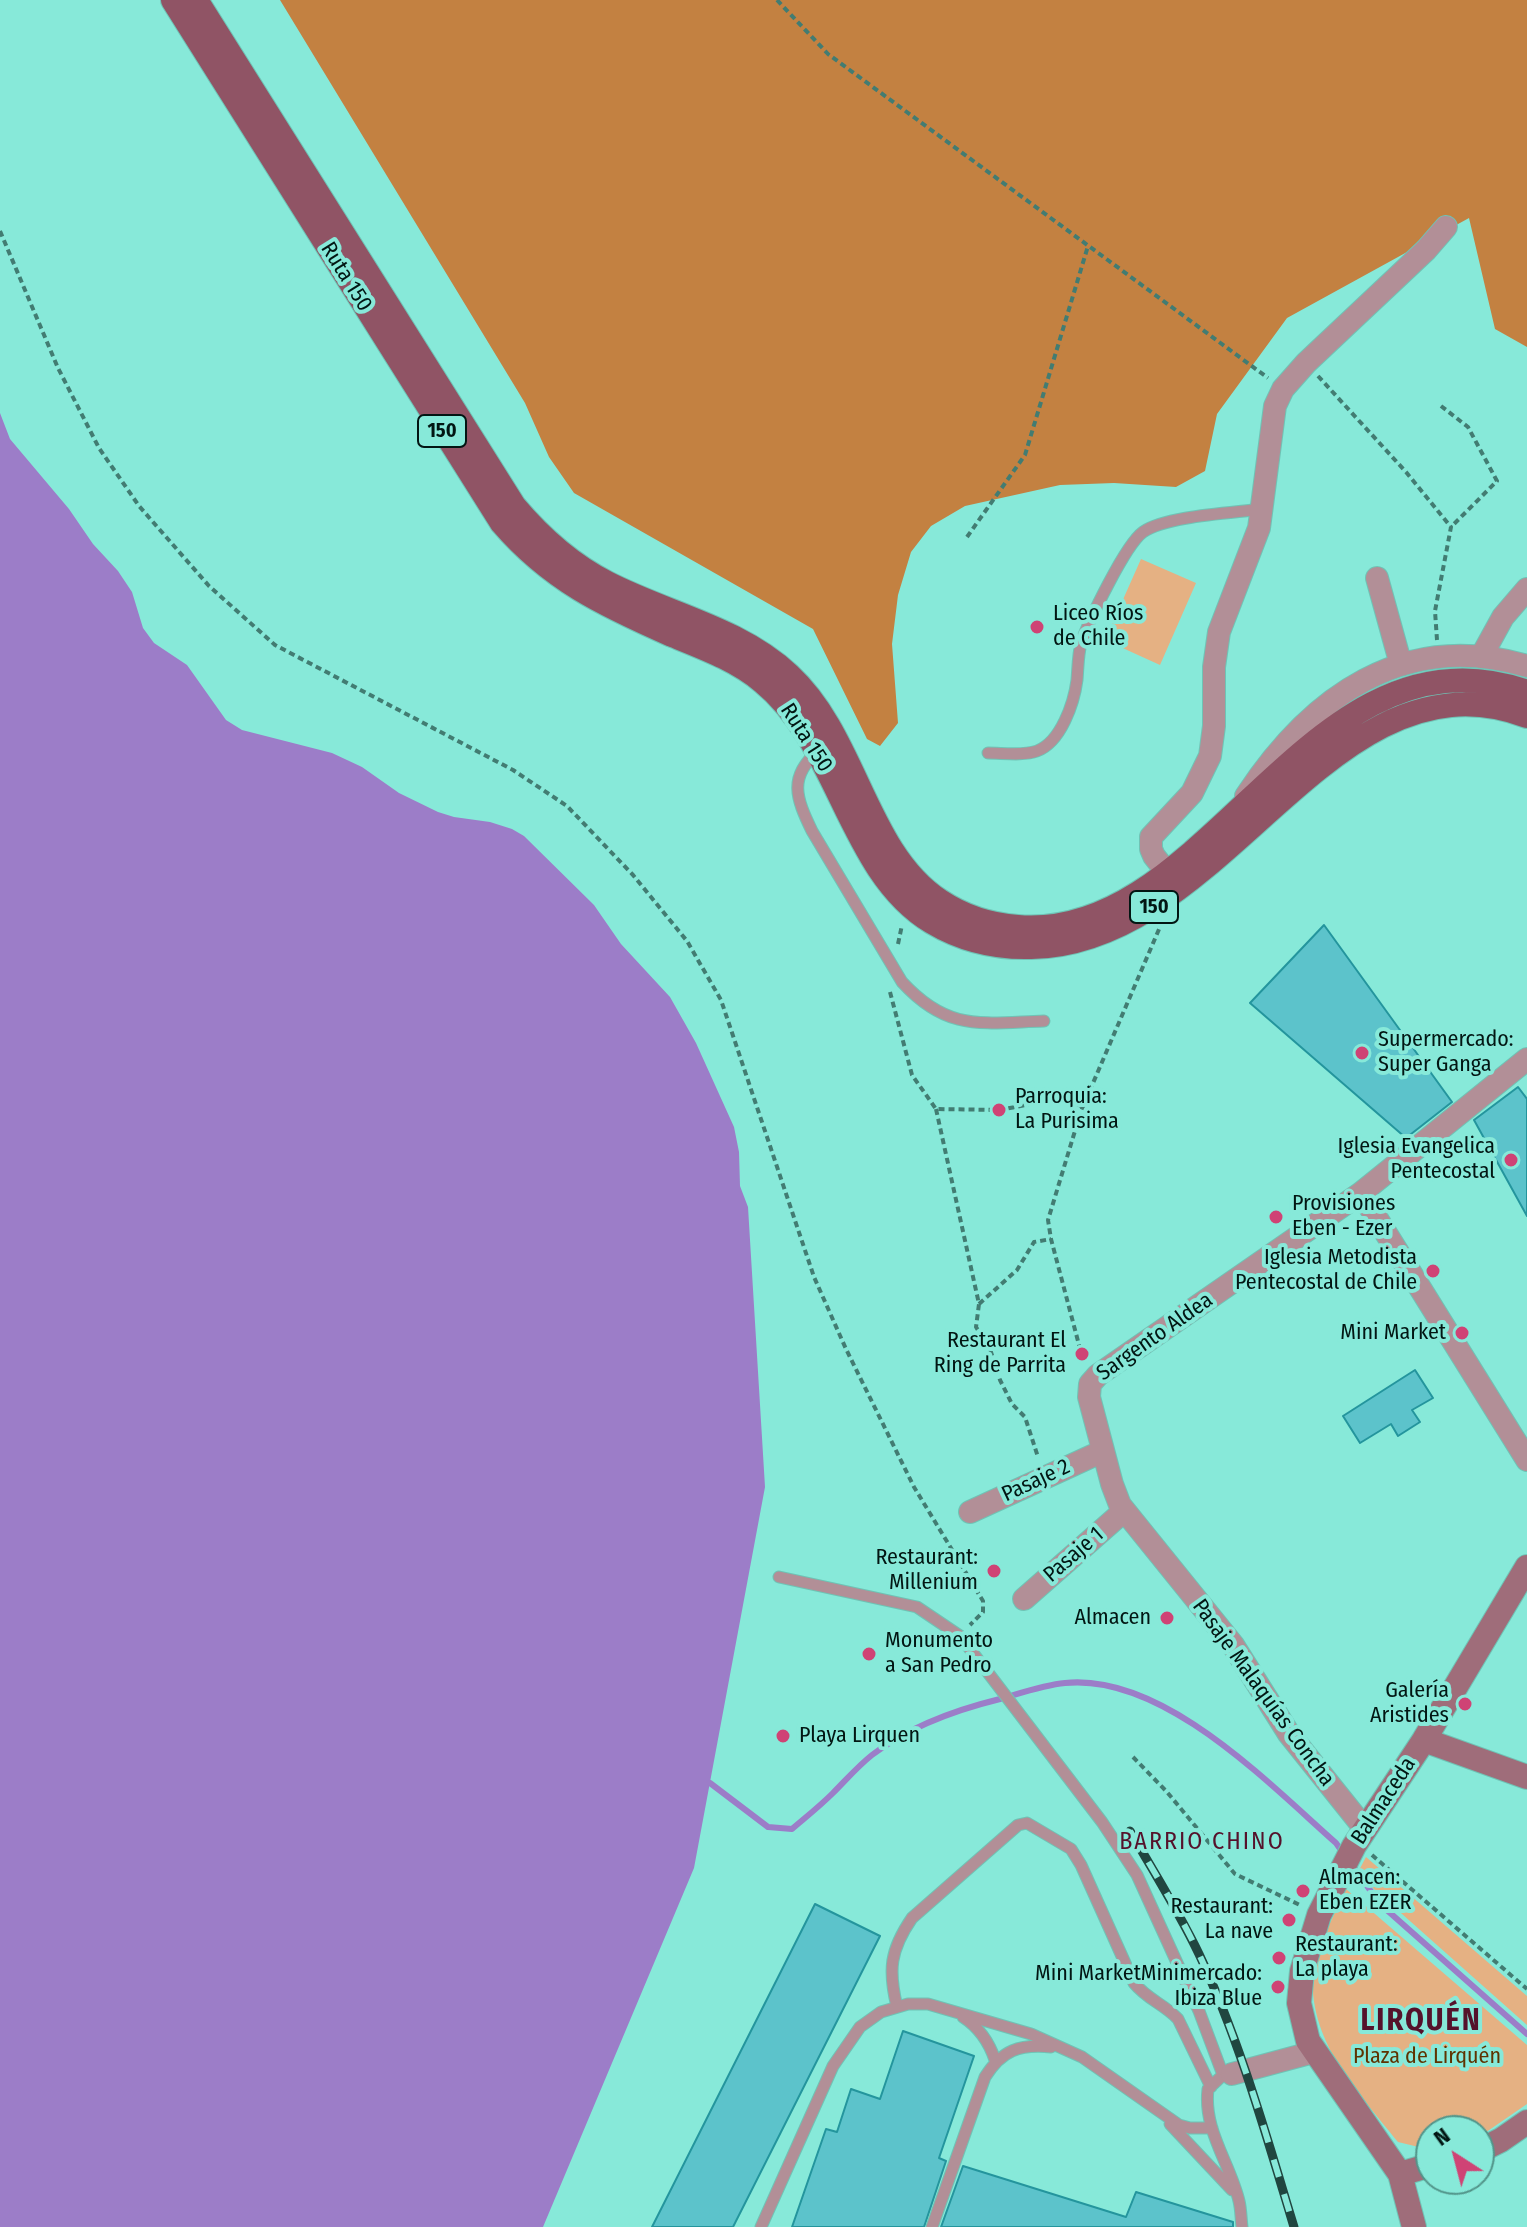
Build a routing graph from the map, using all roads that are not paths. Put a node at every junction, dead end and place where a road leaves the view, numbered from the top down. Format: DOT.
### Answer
graph roads {
  1 [pos="173,0"];
  2 [pos="196,0"];
  3 [pos="1446,227"];
  4 [pos="1262,509"];
  5 [pos="1377,578"];
  6 [pos="1527,589"];
  7 [pos="1481,657"];
  8 [pos="1401,665"];
  9 [pos="1527,666"];
  10 [pos="1527,692"];
  11 [pos="1527,716"];
  12 [pos="818,751"];
  13 [pos="988,753"];
  14 [pos="1236,812"];
  15 [pos="1173,881"];
  16 [pos="1044,1021"];
  17 [pos="1527,1059"];
  18 [pos="1361,1193"];
  19 [pos="1090,1384"];
  20 [pos="1103,1451"];
  21 [pos="1527,1460"];
  22 [pos="1124,1511"];
  23 [pos="970,1512"];
  24 [pos="1527,1567"];
  25 [pos="779,1577"];
  26 [pos="1024,1599"];
  27 [pos="1424,1740"];
  28 [pos="1527,1777"];
  29 [pos="1359,1839"];
  30 [pos="897,2007"];
  31 [pos="956,2012"];
  32 [pos="1059,2047"];
  33 [pos="1314,2052"];
  34 [pos="995,2060"];
  35 [pos="1228,2074"];
  36 [pos="1211,2087"];
  37 [pos="1163,2115"];
  38 [pos="1527,2122"];
  39 [pos="1212,2128"];
  40 [pos="1495,2143"];
  41 [pos="1415,2170"];
  42 [pos="1400,2174"];
  43 [pos="1239,2200"];
  44 [pos="761,2227"];
  45 [pos="932,2227"];
  46 [pos="1242,2227"];
  47 [pos="1414,2227"];
  1 -- 12 [label="main road, Ruta 150 / 150"];
  2 -- 15 [label="main road, Ruta 150 / 150"];
  3 -- 4 [label="street"];
  4 -- 13 [label="lane"];
  4 -- 15 [label="street"];
  5 -- 8 [label="street"];
  6 -- 7 [label="street"];
  7 -- 8 [label="street"];
  7 -- 9 [label="street"];
  8 -- 14 [label="street"];
  10 -- 14 [label="main road, Ruta 150 / 150"];
  11 -- 15 [label="main road, Ruta 150 / 150"];
  12 -- 15 [label="main road, Ruta 150 / 150"];
  12 -- 16 [label="lane"];
  14 -- 15 [label="main road, Ruta 150 / 150"];
  17 -- 18 [label="street, Sargento Aldea"];
  18 -- 19 [label="street, Sargento Aldea"];
  18 -- 21 [label="street"];
  19 -- 20 [label="street, Pasaje Malaquías Concha"];
  20 -- 22 [label="street, Pasaje Malaquías Concha"];
  20 -- 23 [label="street, Pasaje 2"];
  22 -- 26 [label="street, Pasaje 1"];
  22 -- 29 [label="street, Pasaje Malaquías Concha"];
  24 -- 27 [label="street, Balmaceda"];
  25 -- 35 [label="lane"];
  27 -- 28 [label="street"];
  27 -- 29 [label="street, Balmaceda"];
  29 -- 33 [label="street, Balmaceda"];
  30 -- 31 [label="lane"];
  30 -- 36 [label="lane"];
  30 -- 44 [label="lane"];
  31 -- 32 [label="lane"];
  31 -- 34 [label="lane"];
  32 -- 34 [label="lane"];
  32 -- 37 [label="lane"];
  33 -- 35 [label="street"];
  33 -- 42 [label="street, Balmaceda"];
  34 -- 45 [label="lane"];
  35 -- 36 [label="lane"];
  36 -- 39 [label="lane"];
  37 -- 39 [label="lane"];
  37 -- 43 [label="lane"];
  38 -- 40 [label="street"];
  39 -- 43 [label="lane"];
  41 -- 42 [label="street"];
  42 -- 47 [label="street"];
  43 -- 46 [label="lane"];
}
